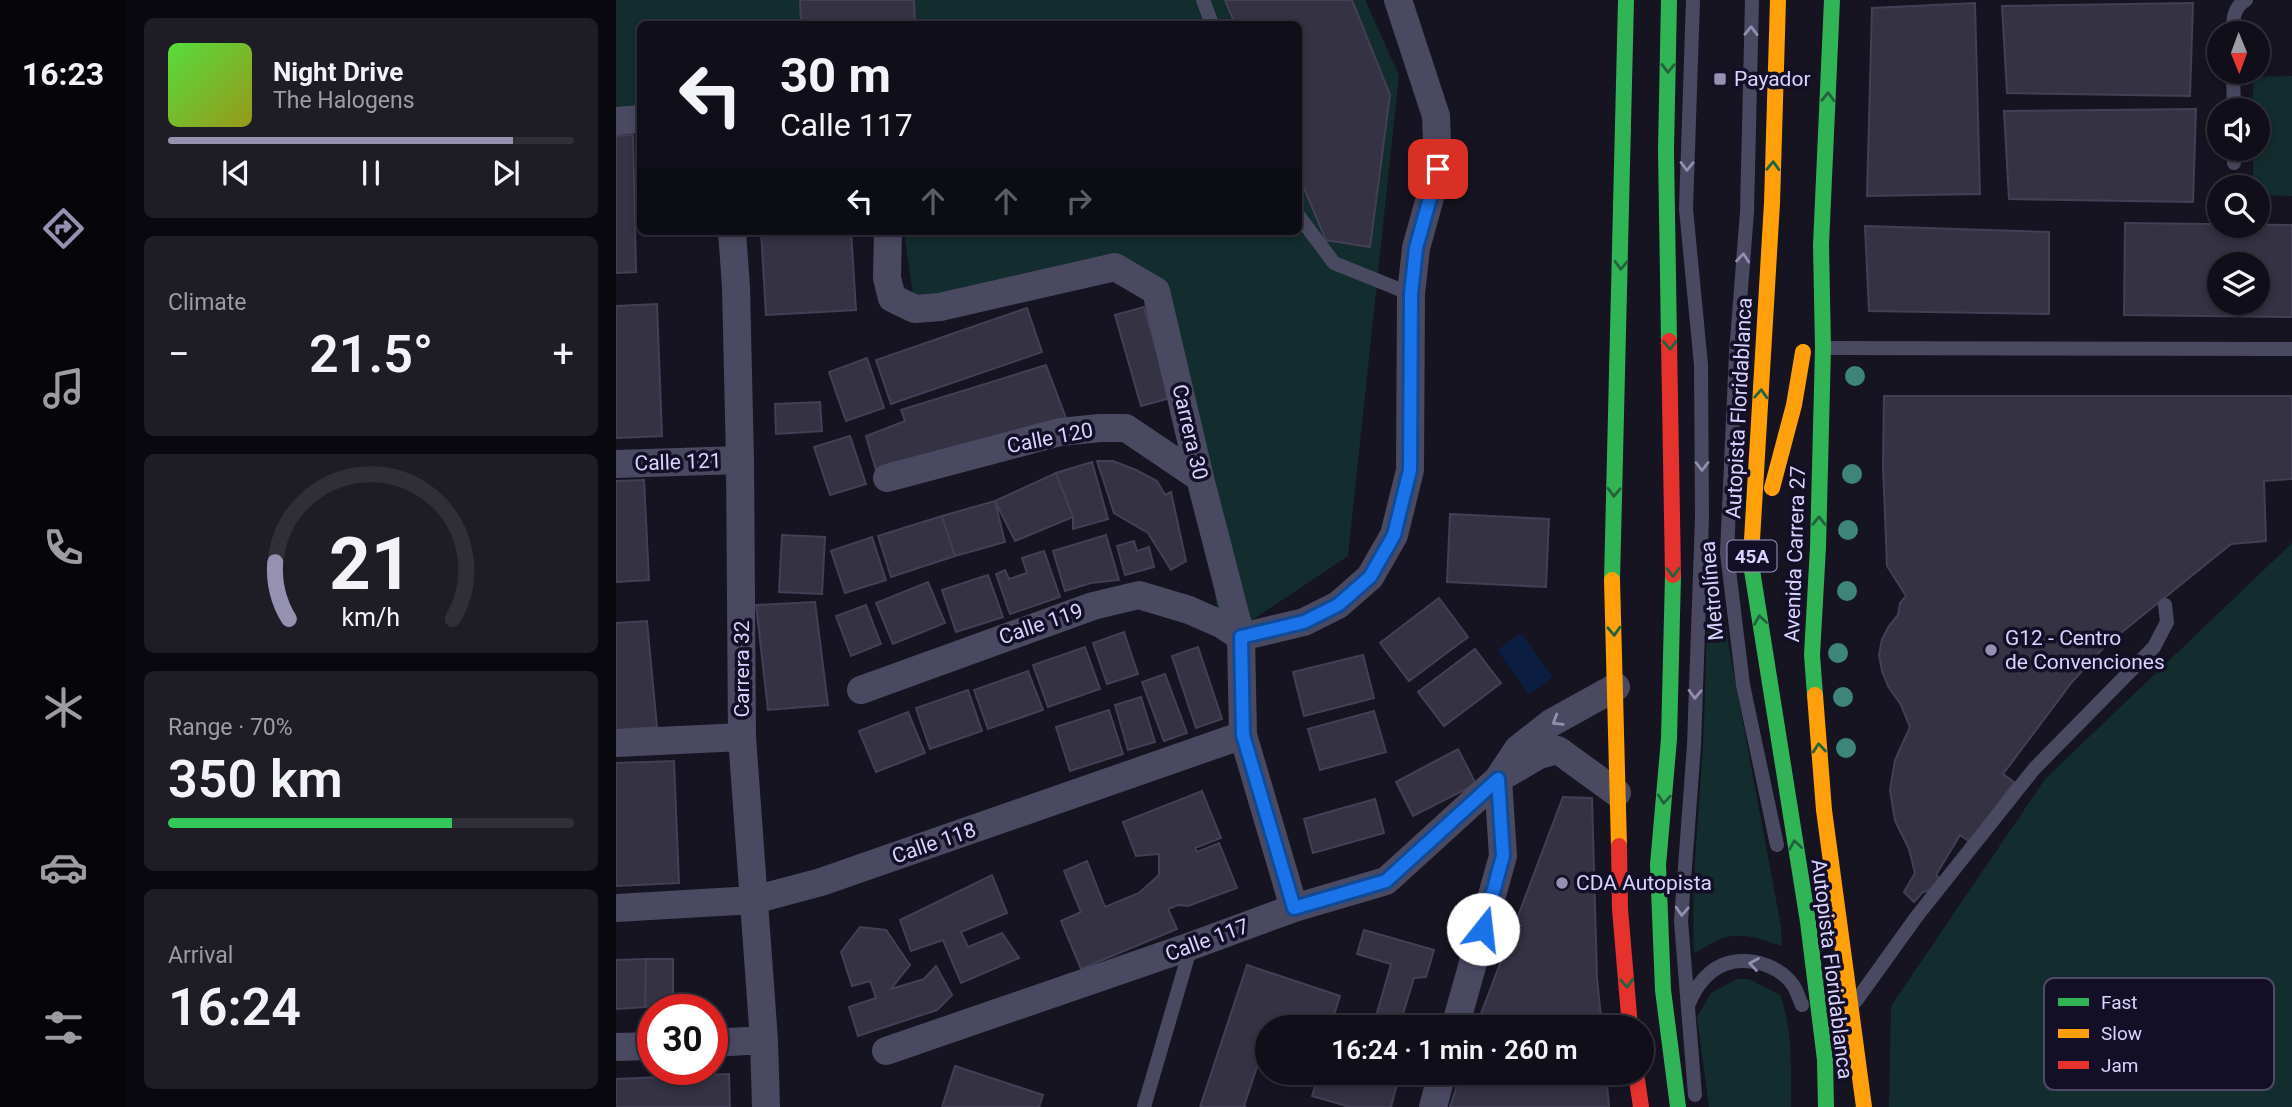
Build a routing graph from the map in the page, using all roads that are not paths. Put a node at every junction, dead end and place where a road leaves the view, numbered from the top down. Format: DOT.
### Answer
graph roads {
  1 [pos="1203,0"];
  2 [pos="1398,0"];
  3 [pos="1626,0"];
  4 [pos="1669,0"];
  5 [pos="1693,0"];
  6 [pos="1752,0"];
  7 [pos="1778,0"];
  8 [pos="1832,0"];
  9 [pos="2246,0"];
  10 [pos="1211,21"];
  11 [pos="2233,21"];
  12 [pos="637,119"];
  13 [pos="616,121"];
  14 [pos="1623,197"];
  15 [pos="1636,219"];
  16 [pos="1302,220"];
  17 [pos="733,235"];
  18 [pos="888,235"];
  19 [pos="1821,245"];
  20 [pos="1650,254"];
  21 [pos="1411,294"];
  22 [pos="1669,315"];
  23 [pos="1823,348"];
  24 [pos="2292,349"];
  25 [pos="740,460"];
  26 [pos="616,464"];
  27 [pos="887,478"];
  28 [pos="1200,478"];
  29 [pos="1751,564"];
  30 [pos="2165,605"];
  31 [pos="1232,631"];
  32 [pos="1616,688"];
  33 [pos="861,690"];
  34 [pos="1243,735"];
  35 [pos="742,737"];
  36 [pos="616,743"];
  37 [pos="1498,779"];
  38 [pos="1617,793"];
  39 [pos="1781,863"];
  40 [pos="754,900"];
  41 [pos="616,908"];
  42 [pos="1294,908"];
  43 [pos="1191,946"];
  44 [pos="1797,967"];
  45 [pos="1688,1005"];
  46 [pos="1851,1007"];
  47 [pos="1458,1015"];
  48 [pos="1629,1015"];
  49 [pos="764,1041"];
  50 [pos="728,1042"];
  51 [pos="637,1046"];
  52 [pos="616,1047"];
  53 [pos="886,1052"];
  54 [pos="1439,1085"];
  55 [pos="1638,1085"];
  56 [pos="766,1107"];
  57 [pos="1144,1107"];
  58 [pos="1433,1107"];
  59 [pos="1641,1107"];
  60 [pos="1678,1107"];
  61 [pos="1697,1107"];
  62 [pos="1826,1107"];
  63 [pos="1864,1107"];
  1 -- 10 [label="lane"];
  2 -- 21 [label="street"];
  3 -- 14 [label="highway"];
  4 -- 22 [label="highway, one-way"];
  5 -- 45 [label="lane, Metrolínea, one-way"];
  39 -- 6 [label="lane, Metrolínea, one-way"];
  29 -- 7 [label="highway, Autopista Floridablanca / 45A, one-way"];
  19 -- 8 [label="highway, Avenida Carrera 27, one-way"];
  9 -- 11 [label="lane"];
  12 -- 13 [label="street"];
  14 -- 15 [label="highway"];
  14 -- 32 [label="highway, one-way"];
  16 -- 21 [label="lane"];
  17 -- 25 [label="street, Carrera 32"];
  18 -- 28 [label="street, Carrera 30"];
  19 -- 23 [label="highway, Avenida Carrera 27"];
  19 -- 29 [label="highway"];
  20 -- 22 [label="highway"];
  21 -- 31 [label="street"];
  22 -- 60 [label="highway, one-way"];
  23 -- 24 [label="lane"];
  46 -- 23 [label="highway, Avenida Carrera 27, one-way"];
  25 -- 26 [label="street, Calle 121"];
  25 -- 35 [label="street, Carrera 32"];
  27 -- 28 [label="street, Calle 120"];
  28 -- 31 [label="street, Carrera 30"];
  62 -- 29 [label="highway, Autopista Floridablanca / 45A, one-way"];
  30 -- 46 [label="lane"];
  31 -- 33 [label="street, Calle 119"];
  31 -- 34 [label="street, Carrera 30"];
  32 -- 37 [label="street, one-way"];
  32 -- 38 [label="highway"];
  34 -- 40 [label="street, Calle 118"];
  34 -- 42 [label="street, Carrera 30"];
  35 -- 36 [label="street"];
  35 -- 40 [label="street, Carrera 32"];
  37 -- 38 [label="street"];
  37 -- 42 [label="street, Calle 117"];
  37 -- 47 [label="street"];
  38 -- 48 [label="highway, one-way"];
  40 -- 41 [label="street, Calle 118"];
  40 -- 49 [label="street, Carrera 32"];
  42 -- 43 [label="street, Calle 117"];
  43 -- 53 [label="street, Calle 117"];
  43 -- 57 [label="lane"];
  44 -- 45 [label="lane, one-way"];
  45 -- 61 [label="lane, Metrolínea"];
  46 -- 63 [label="highway, Avenida Carrera 27"];
  49 -- 50 [label="street"];
  49 -- 56 [label="street, Carrera 32"];
  51 -- 52 [label="street"];
  54 -- 58 [label="street"];
  55 -- 59 [label="highway"];
}
